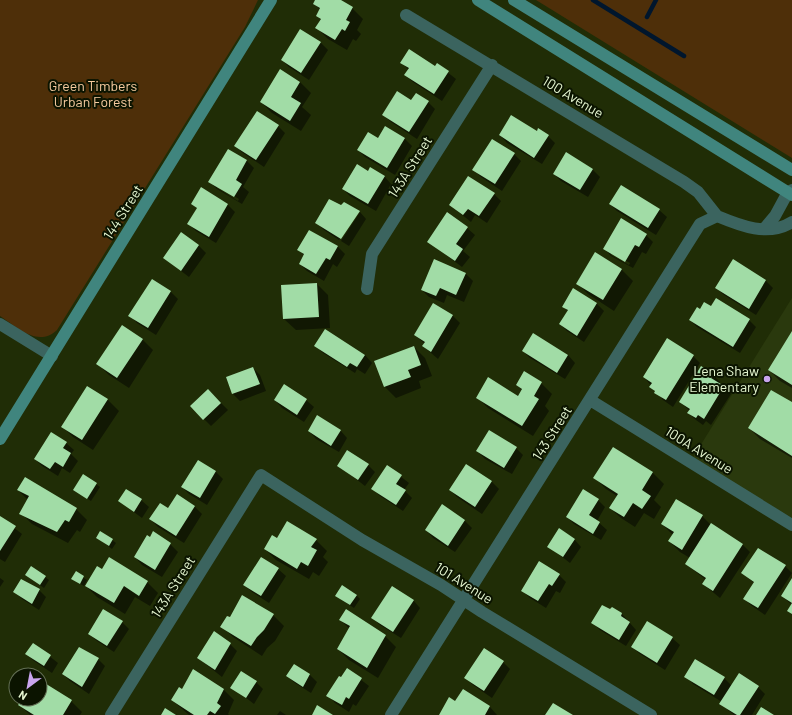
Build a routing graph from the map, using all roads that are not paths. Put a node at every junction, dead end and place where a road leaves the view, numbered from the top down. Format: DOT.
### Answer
graph roads {
  1 [pos="271,0"];
  2 [pos="478,0"];
  3 [pos="514,0"];
  4 [pos="406,15"];
  5 [pos="492,65"];
  6 [pos="792,170"];
  7 [pos="791,192"];
  8 [pos="716,216"];
  9 [pos="792,222"];
  10 [pos="764,229"];
  11 [pos="367,289"];
  12 [pos="0,324"];
  13 [pos="52,356"];
  14 [pos="590,400"];
  15 [pos="0,439"];
  16 [pos="261,476"];
  17 [pos="792,525"];
  18 [pos="462,599"];
  19 [pos="111,715"];
  20 [pos="391,715"];
  21 [pos="651,715"];
  1 -- 13 [label="main road, 144 Street"];
  2 -- 7 [label="main road"];
  3 -- 6 [label="main road"];
  4 -- 5 [label="street, 100 Avenue"];
  5 -- 8 [label="street, 100 Avenue"];
  5 -- 11 [label="street, 143A Street"];
  7 -- 10 [label="street"];
  8 -- 10 [label="street"];
  8 -- 14 [label="street, 143 Street"];
  9 -- 10 [label="street"];
  12 -- 13 [label="street"];
  13 -- 15 [label="main road, 144 Street"];
  14 -- 17 [label="street, 100A Avenue"];
  14 -- 18 [label="street, 143 Street"];
  16 -- 18 [label="street, 101 Avenue"];
  16 -- 19 [label="street, 143A Street"];
  18 -- 20 [label="street, 143 Street"];
  18 -- 21 [label="street, 101 Avenue"];
}
